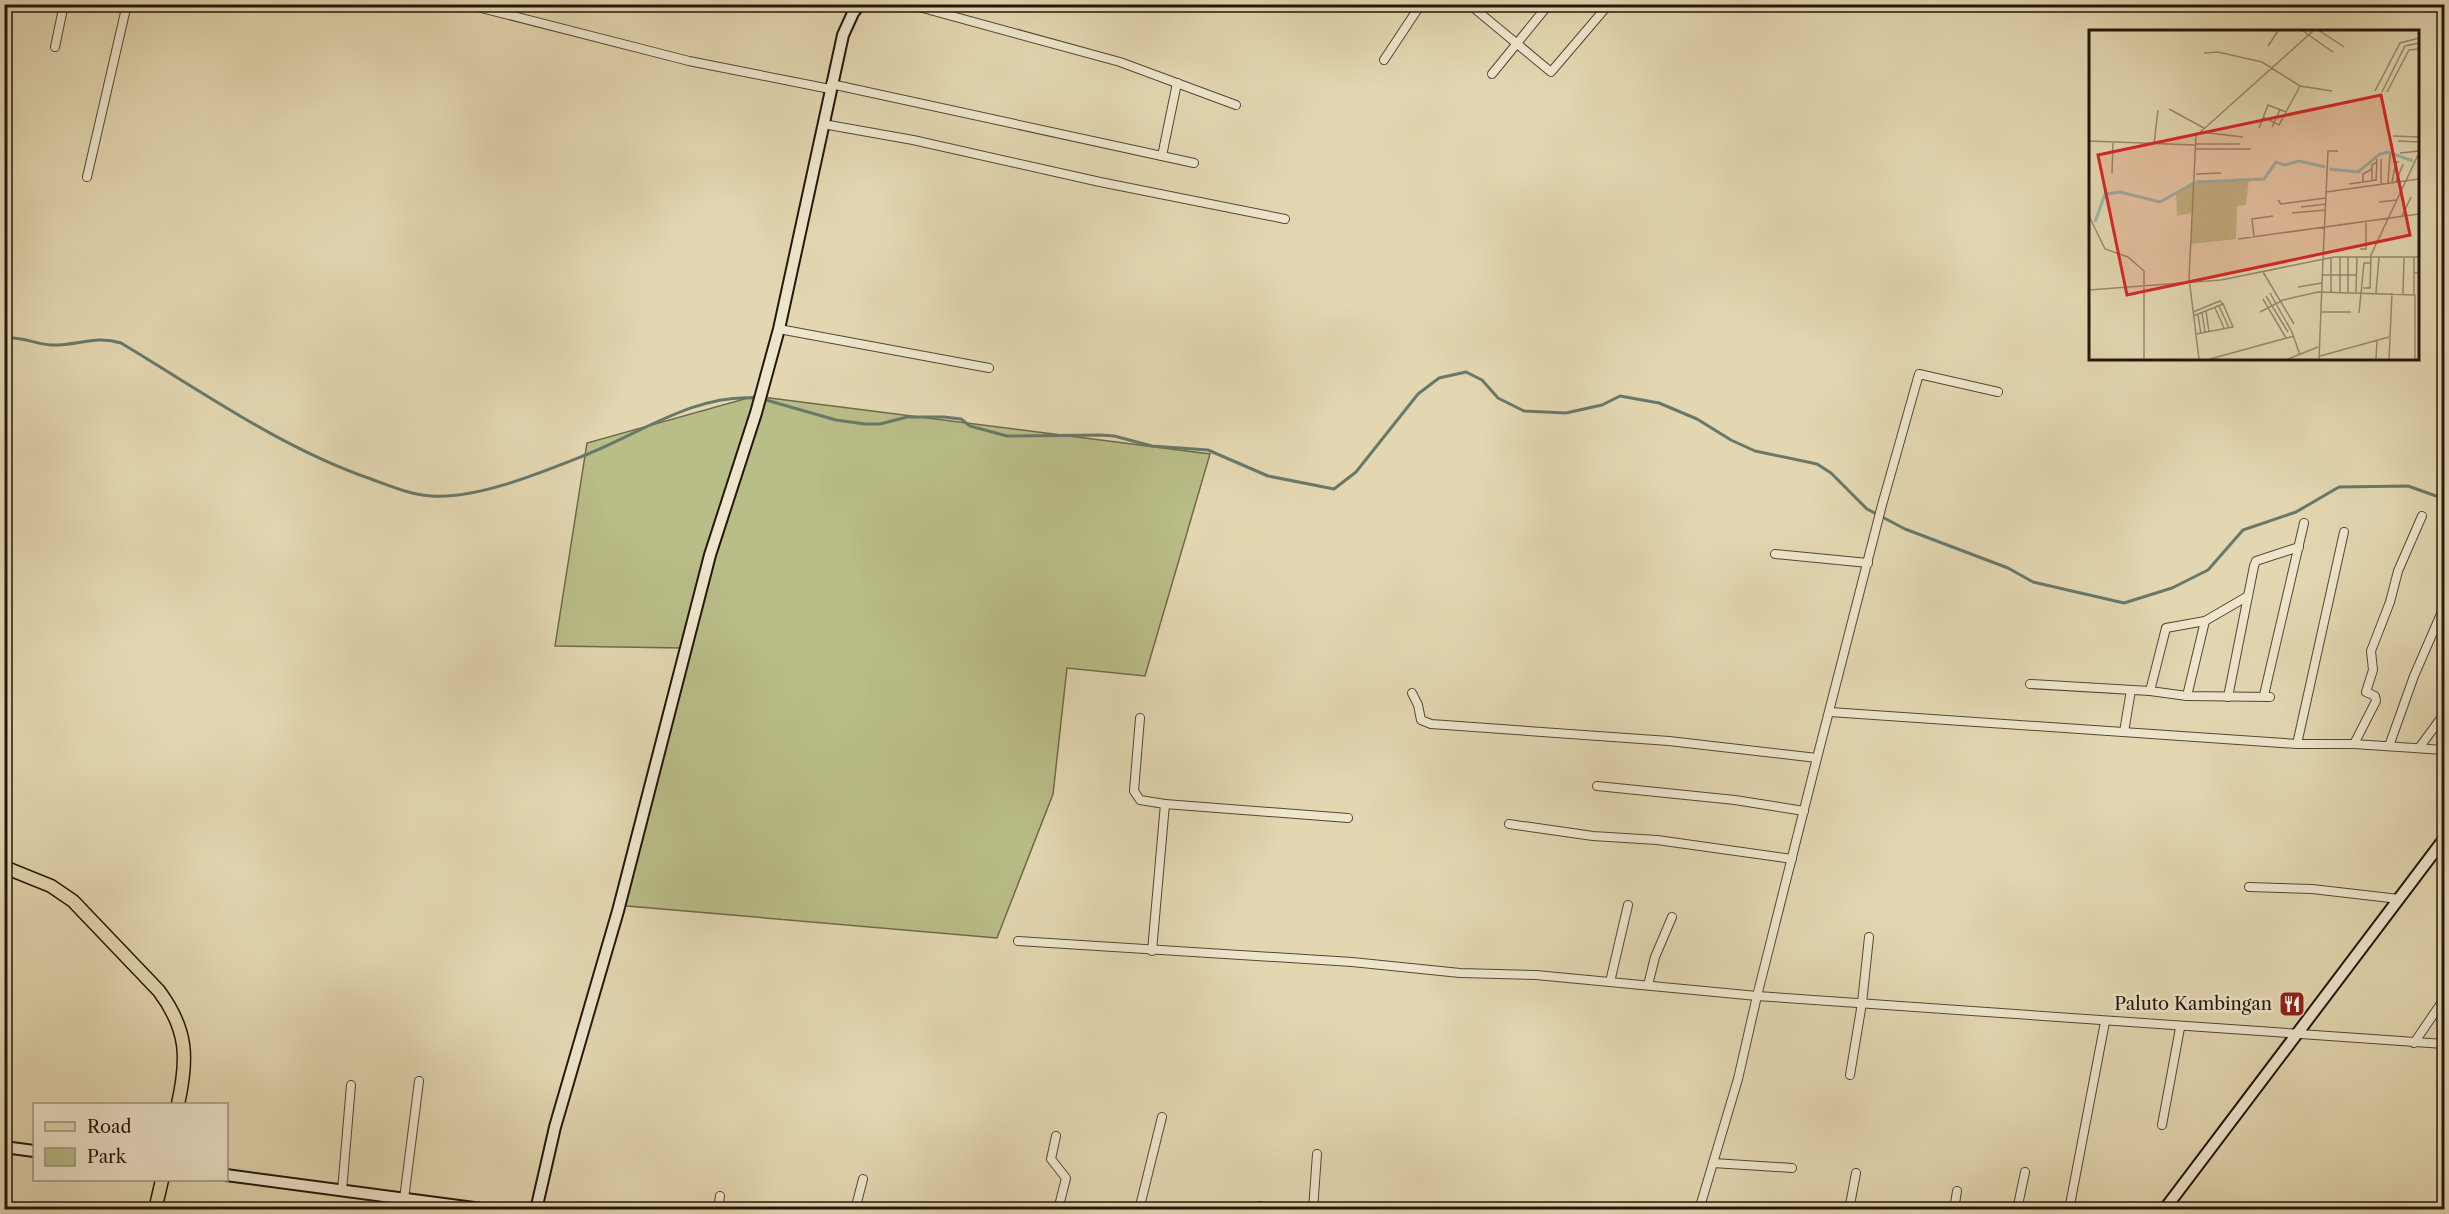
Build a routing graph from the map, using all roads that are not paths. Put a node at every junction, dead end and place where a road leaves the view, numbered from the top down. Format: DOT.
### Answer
graph roads {
  1 [pos="64,4"];
  2 [pos="127,4"];
  3 [pos="466,4"];
  4 [pos="860,4"];
  5 [pos="908,4"];
  6 [pos="1420,4"];
  7 [pos="1469,4"];
  8 [pos="1536,4"];
  9 [pos="1609,4"];
  10 [pos="487,7"];
  11 [pos="1546,8"];
  12 [pos="1518,44"];
  13 [pos="55,46"];
  14 [pos="1384,60"];
  15 [pos="1492,74"];
  16 [pos="1177,83"];
  17 [pos="831,87"];
  18 [pos="1236,105"];
  19 [pos="823,124"];
  20 [pos="1162,156"];
  21 [pos="1194,163"];
  22 [pos="87,177"];
  23 [pos="1285,219"];
  24 [pos="778,329"];
  25 [pos="989,368"];
  26 [pos="1998,392"];
  27 [pos="2422,516"];
  28 [pos="2304,523"];
  29 [pos="2344,532"];
  30 [pos="2299,547"];
  31 [pos="1775,554"];
  32 [pos="1868,563"];
  33 [pos="2248,596"];
  34 [pos="2445,607"];
  35 [pos="2205,621"];
  36 [pos="2030,684"];
  37 [pos="2131,690"];
  38 [pos="2150,691"];
  39 [pos="1412,693"];
  40 [pos="2187,696"];
  41 [pos="2228,697"];
  42 [pos="1830,712"];
  43 [pos="2445,714"];
  44 [pos="1140,718"];
  45 [pos="2124,732"];
  46 [pos="2297,744"];
  47 [pos="2354,744"];
  48 [pos="2389,746"];
  49 [pos="2419,748"];
  50 [pos="2445,750"];
  51 [pos="1817,758"];
  52 [pos="1597,786"];
  53 [pos="1165,804"];
  54 [pos="1804,811"];
  55 [pos="1348,818"];
  56 [pos="1509,824"];
  57 [pos="2445,839"];
  58 [pos="1792,860"];
  59 [pos="4,867"];
  60 [pos="2249,887"];
  61 [pos="2399,899"];
  62 [pos="1628,905"];
  63 [pos="1672,917"];
  64 [pos="1869,937"];
  65 [pos="1018,941"];
  66 [pos="1152,951"];
  67 [pos="1610,982"];
  68 [pos="1648,985"];
  69 [pos="1756,996"];
  70 [pos="2445,999"];
  71 [pos="1862,1003"];
  72 [pos="2105,1022"];
  73 [pos="2180,1028"];
  74 [pos="2296,1035"];
  75 [pos="2414,1043"];
  76 [pos="2445,1044"];
  77 [pos="1850,1074"];
  78 [pos="418,1081"];
  79 [pos="351,1085"];
  80 [pos="178,1103"];
  81 [pos="1162,1118"];
  82 [pos="2162,1125"];
  83 [pos="1056,1137"];
  84 [pos="4,1147"];
  85 [pos="33,1151"];
  86 [pos="1317,1154"];
  87 [pos="1713,1163"];
  88 [pos="1791,1168"];
  89 [pos="2025,1172"];
  90 [pos="1856,1173"];
  91 [pos="228,1176"];
  92 [pos="862,1179"];
  93 [pos="162,1181"];
  94 [pos="342,1191"];
  95 [pos="1957,1191"];
  96 [pos="720,1196"];
  97 [pos="404,1199"];
  98 [pos="155,1209"];
  99 [pos="489,1209"];
  100 [pos="536,1209"];
  101 [pos="718,1209"];
  102 [pos="855,1209"];
  103 [pos="1058,1209"];
  104 [pos="1139,1209"];
  105 [pos="1313,1209"];
  106 [pos="1699,1209"];
  107 [pos="1849,1209"];
  108 [pos="1954,1209"];
  109 [pos="2017,1209"];
  110 [pos="2068,1209"];
  111 [pos="2164,1209"];
  1 -- 13 [label="street"];
  2 -- 22 [label="street"];
  3 -- 10 [label="street"];
  4 -- 17 [label="street"];
  5 -- 16 [label="street"];
  6 -- 14 [label="street"];
  7 -- 12 [label="street"];
  8 -- 11 [label="street"];
  9 -- 12 [label="street"];
  10 -- 17 [label="street"];
  11 -- 12 [label="street"];
  12 -- 15 [label="street"];
  16 -- 18 [label="street"];
  16 -- 20 [label="street"];
  17 -- 19 [label="street"];
  17 -- 20 [label="street"];
  19 -- 23 [label="street"];
  19 -- 24 [label="street"];
  20 -- 21 [label="street"];
  24 -- 25 [label="street"];
  24 -- 100 [label="street"];
  26 -- 32 [label="street"];
  27 -- 47 [label="street"];
  28 -- 30 [label="street"];
  29 -- 46 [label="street"];
  30 -- 33 [label="street"];
  30 -- 41 [label="street"];
  31 -- 32 [label="street"];
  32 -- 42 [label="street"];
  33 -- 35 [label="street"];
  33 -- 41 [label="street"];
  34 -- 48 [label="street"];
  35 -- 38 [label="street"];
  35 -- 40 [label="street"];
  36 -- 37 [label="street"];
  37 -- 38 [label="street"];
  37 -- 45 [label="street"];
  38 -- 40 [label="street"];
  39 -- 51 [label="street"];
  40 -- 41 [label="street"];
  42 -- 45 [label="street"];
  42 -- 51 [label="street"];
  43 -- 49 [label="street"];
  44 -- 53 [label="street"];
  45 -- 46 [label="street"];
  46 -- 47 [label="street"];
  47 -- 48 [label="street"];
  48 -- 49 [label="street"];
  49 -- 50 [label="street"];
  51 -- 54 [label="street"];
  52 -- 54 [label="street"];
  53 -- 55 [label="street"];
  53 -- 66 [label="street"];
  54 -- 58 [label="street"];
  56 -- 58 [label="street"];
  57 -- 61 [label="street"];
  58 -- 69 [label="street"];
  59 -- 80 [label="main road"];
  60 -- 61 [label="street"];
  61 -- 74 [label="street"];
  62 -- 67 [label="street"];
  63 -- 68 [label="street"];
  64 -- 71 [label="street"];
  65 -- 66 [label="street"];
  66 -- 67 [label="street"];
  67 -- 68 [label="street"];
  68 -- 69 [label="street"];
  69 -- 71 [label="street"];
  69 -- 87 [label="street"];
  70 -- 75 [label="street"];
  71 -- 72 [label="street"];
  71 -- 77 [label="street"];
  72 -- 73 [label="street"];
  72 -- 110 [label="street"];
  73 -- 74 [label="street"];
  73 -- 82 [label="street"];
  74 -- 75 [label="street"];
  74 -- 111 [label="street"];
  75 -- 76 [label="street"];
  78 -- 97 [label="street"];
  79 -- 94 [label="street"];
  81 -- 104 [label="street"];
  83 -- 103 [label="street"];
  84 -- 85 [label="street"];
  86 -- 105 [label="street"];
  87 -- 88 [label="street"];
  87 -- 106 [label="street"];
  89 -- 109 [label="street"];
  90 -- 107 [label="street"];
  91 -- 94 [label="street"];
  92 -- 102 [label="street"];
  93 -- 98 [label="main road"];
  94 -- 97 [label="street"];
  95 -- 108 [label="street"];
  96 -- 101 [label="street"];
  97 -- 99 [label="street"];
}
